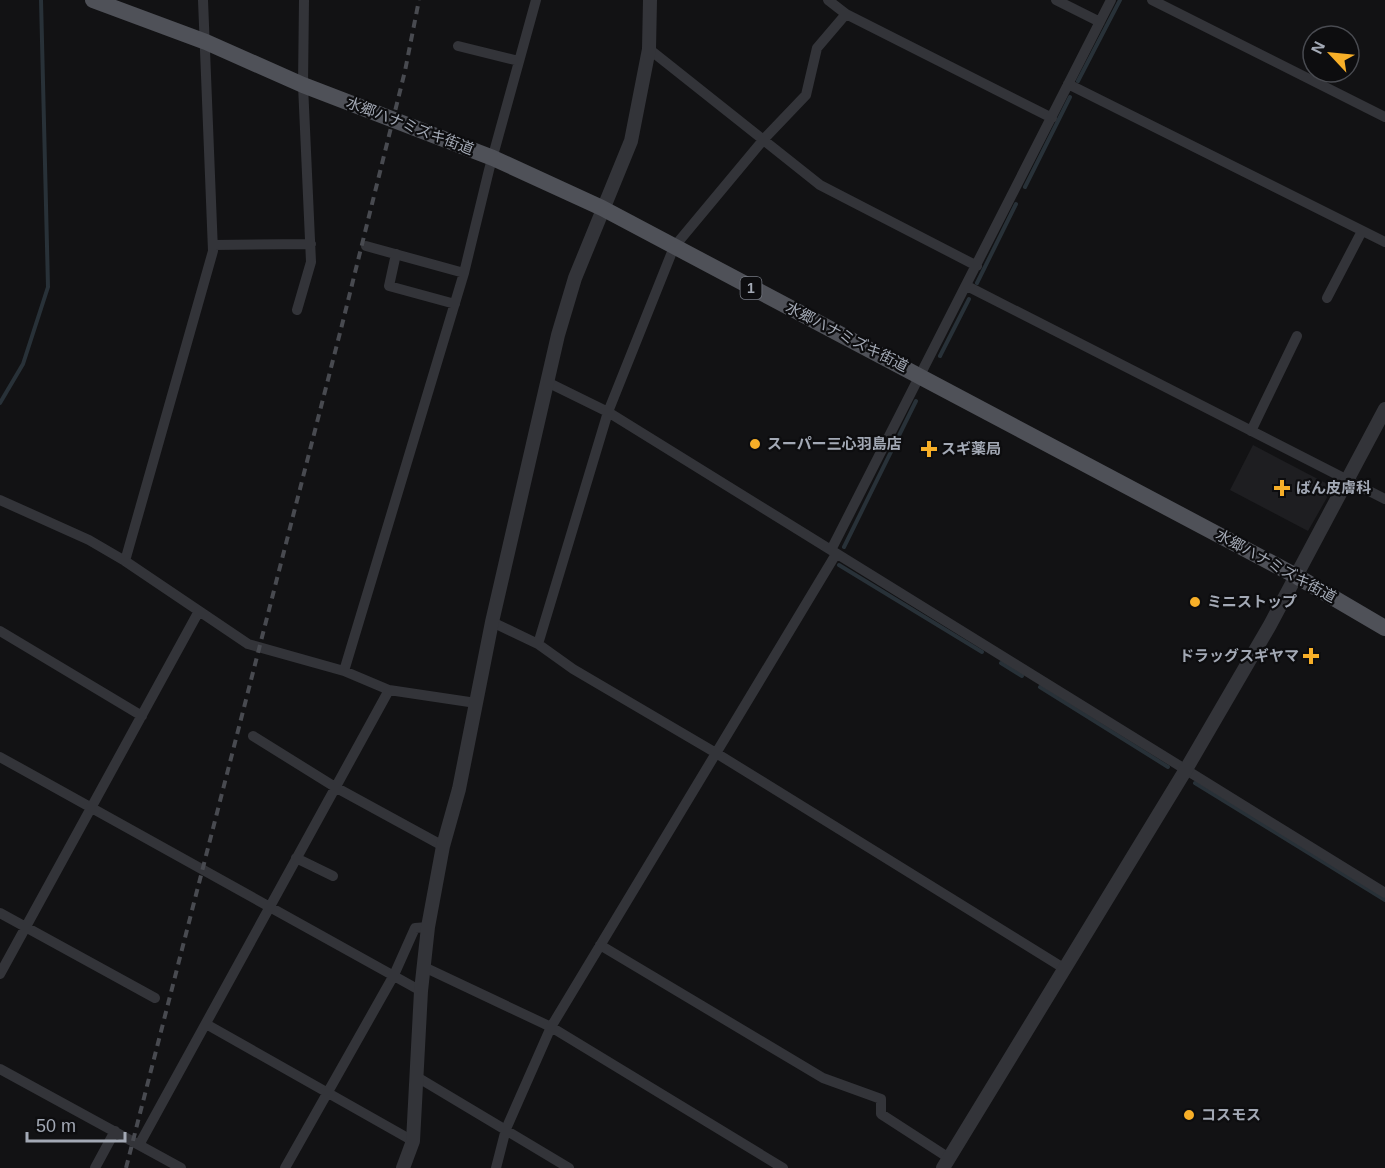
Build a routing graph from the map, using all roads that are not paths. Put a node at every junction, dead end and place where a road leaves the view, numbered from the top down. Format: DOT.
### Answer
graph roads {
  1 [pos="93,0"];
  2 [pos="203,0"];
  3 [pos="304,0"];
  4 [pos="536,0"];
  5 [pos="650,0"];
  6 [pos="828,0"];
  7 [pos="1056,0"];
  8 [pos="1111,0"];
  9 [pos="1152,0"];
  10 [pos="846,14"];
  11 [pos="1100,22"];
  12 [pos="206,42"];
  13 [pos="458,46"];
  14 [pos="649,49"];
  15 [pos="519,61"];
  16 [pos="1068,84"];
  17 [pos="303,85"];
  18 [pos="1052,117"];
  19 [pos="1385,117"];
  20 [pos="764,139"];
  21 [pos="493,158"];
  22 [pos="602,208"];
  23 [pos="1362,231"];
  24 [pos="1385,242"];
  25 [pos="311,244"];
  26 [pos="213,245"];
  27 [pos="366,246"];
  28 [pos="674,247"];
  29 [pos="396,254"];
  30 [pos="977,266"];
  31 [pos="464,273"];
  32 [pos="967,286"];
  33 [pos="1327,298"];
  34 [pos="455,304"];
  35 [pos="297,310"];
  36 [pos="1297,336"];
  37 [pos="921,376"];
  38 [pos="547,382"];
  39 [pos="1385,409"];
  40 [pos="608,412"];
  41 [pos="1251,431"];
  42 [pos="1348,480"];
  43 [pos="0,500"];
  44 [pos="1385,500"];
  45 [pos="834,552"];
  46 [pos="125,561"];
  47 [pos="1298,577"];
  48 [pos="199,611"];
  49 [pos="492,622"];
  50 [pos="1385,628"];
  51 [pos="0,631"];
  52 [pos="538,644"];
  53 [pos="344,671"];
  54 [pos="389,690"];
  55 [pos="476,703"];
  56 [pos="142,716"];
  57 [pos="253,736"];
  58 [pos="716,753"];
  59 [pos="0,757"];
  60 [pos="1185,771"];
  61 [pos="335,787"];
  62 [pos="92,808"];
  63 [pos="443,846"];
  64 [pos="296,858"];
  65 [pos="333,876"];
  66 [pos="1385,893"];
  67 [pos="269,906"];
  68 [pos="0,914"];
  69 [pos="428,927"];
  70 [pos="26,928"];
  71 [pos="600,945"];
  72 [pos="424,967"];
  73 [pos="1065,969"];
  74 [pos="0,974"];
  75 [pos="394,975"];
  76 [pos="421,991"];
  77 [pos="155,998"];
  78 [pos="206,1024"];
  79 [pos="552,1027"];
  80 [pos="0,1069"];
  81 [pos="417,1077"];
  82 [pos="327,1093"];
  83 [pos="506,1129"];
  84 [pos="114,1131"];
  85 [pos="413,1141"];
  86 [pos="139,1145"];
  87 [pos="946,1163"];
  88 [pos="95,1168"];
  89 [pos="181,1168"];
  90 [pos="285,1168"];
  91 [pos="403,1168"];
  92 [pos="496,1168"];
  93 [pos="569,1168"];
  94 [pos="783,1168"];
  1 -- 12 [label="main road, 水郷ハナミズキ街道 / 1"];
  2 -- 12 [label="street"];
  3 -- 17 [label="street"];
  4 -- 15 [label="street"];
  5 -- 14 [label="street"];
  6 -- 10 [label="street"];
  7 -- 11 [label="street"];
  8 -- 11 [label="street"];
  9 -- 19 [label="street"];
  10 -- 18 [label="street"];
  10 -- 20 [label="street"];
  11 -- 16 [label="street"];
  12 -- 17 [label="main road, 水郷ハナミズキ街道 / 1"];
  12 -- 26 [label="street"];
  13 -- 15 [label="street"];
  14 -- 20 [label="street"];
  14 -- 22 [label="street"];
  15 -- 21 [label="street"];
  16 -- 18 [label="street"];
  16 -- 23 [label="street"];
  17 -- 21 [label="main road, 水郷ハナミズキ街道 / 1"];
  17 -- 25 [label="street"];
  18 -- 30 [label="street"];
  20 -- 28 [label="street"];
  20 -- 30 [label="street"];
  21 -- 22 [label="main road, 水郷ハナミズキ街道 / 1"];
  21 -- 31 [label="street"];
  22 -- 28 [label="main road, 水郷ハナミズキ街道 / 1"];
  22 -- 38 [label="street"];
  23 -- 24 [label="street"];
  23 -- 33 [label="street"];
  25 -- 26 [label="street"];
  25 -- 35 [label="street"];
  26 -- 46 [label="street"];
  27 -- 29 [label="street"];
  28 -- 37 [label="main road, 水郷ハナミズキ街道 / 1"];
  28 -- 40 [label="street"];
  29 -- 31 [label="street"];
  29 -- 34 [label="street"];
  30 -- 32 [label="street"];
  31 -- 34 [label="street"];
  32 -- 37 [label="street"];
  32 -- 41 [label="street"];
  34 -- 53 [label="street"];
  36 -- 41 [label="street"];
  37 -- 45 [label="street"];
  37 -- 47 [label="main road, 水郷ハナミズキ街道 / 1"];
  38 -- 40 [label="street"];
  38 -- 49 [label="street"];
  39 -- 42 [label="street"];
  40 -- 45 [label="street"];
  40 -- 52 [label="street"];
  41 -- 42 [label="street"];
  42 -- 44 [label="street"];
  42 -- 47 [label="street"];
  43 -- 46 [label="street"];
  45 -- 58 [label="street"];
  45 -- 60 [label="street"];
  46 -- 48 [label="street"];
  47 -- 50 [label="main road, 水郷ハナミズキ街道 / 1"];
  47 -- 60 [label="street"];
  48 -- 53 [label="street"];
  48 -- 56 [label="street"];
  49 -- 52 [label="street"];
  49 -- 55 [label="street"];
  51 -- 56 [label="street"];
  52 -- 58 [label="street"];
  53 -- 54 [label="street"];
  54 -- 55 [label="street"];
  54 -- 61 [label="street"];
  55 -- 63 [label="street"];
  56 -- 62 [label="street"];
  57 -- 61 [label="street"];
  58 -- 71 [label="street"];
  58 -- 73 [label="street"];
  59 -- 62 [label="street"];
  60 -- 66 [label="street"];
  60 -- 73 [label="street"];
  61 -- 63 [label="street"];
  61 -- 64 [label="street"];
  62 -- 67 [label="street"];
  62 -- 70 [label="street"];
  63 -- 69 [label="street"];
  64 -- 65 [label="street"];
  64 -- 67 [label="street"];
  67 -- 75 [label="street"];
  67 -- 78 [label="street"];
  68 -- 70 [label="street"];
  69 -- 72 [label="street"];
  69 -- 75 [label="street"];
  70 -- 74 [label="street"];
  70 -- 77 [label="street"];
  71 -- 79 [label="street"];
  71 -- 87 [label="street"];
  72 -- 76 [label="street"];
  72 -- 79 [label="street"];
  73 -- 87 [label="street"];
  75 -- 76 [label="street"];
  75 -- 82 [label="street"];
  76 -- 81 [label="street"];
  78 -- 82 [label="street"];
  78 -- 86 [label="street"];
  79 -- 83 [label="street"];
  79 -- 94 [label="street"];
  80 -- 84 [label="street"];
  81 -- 83 [label="street"];
  81 -- 85 [label="street"];
  82 -- 85 [label="street"];
  82 -- 90 [label="street"];
  83 -- 92 [label="street"];
  83 -- 93 [label="street"];
  84 -- 86 [label="street"];
  84 -- 88 [label="street"];
  85 -- 91 [label="street"];
  86 -- 89 [label="street"];
}
